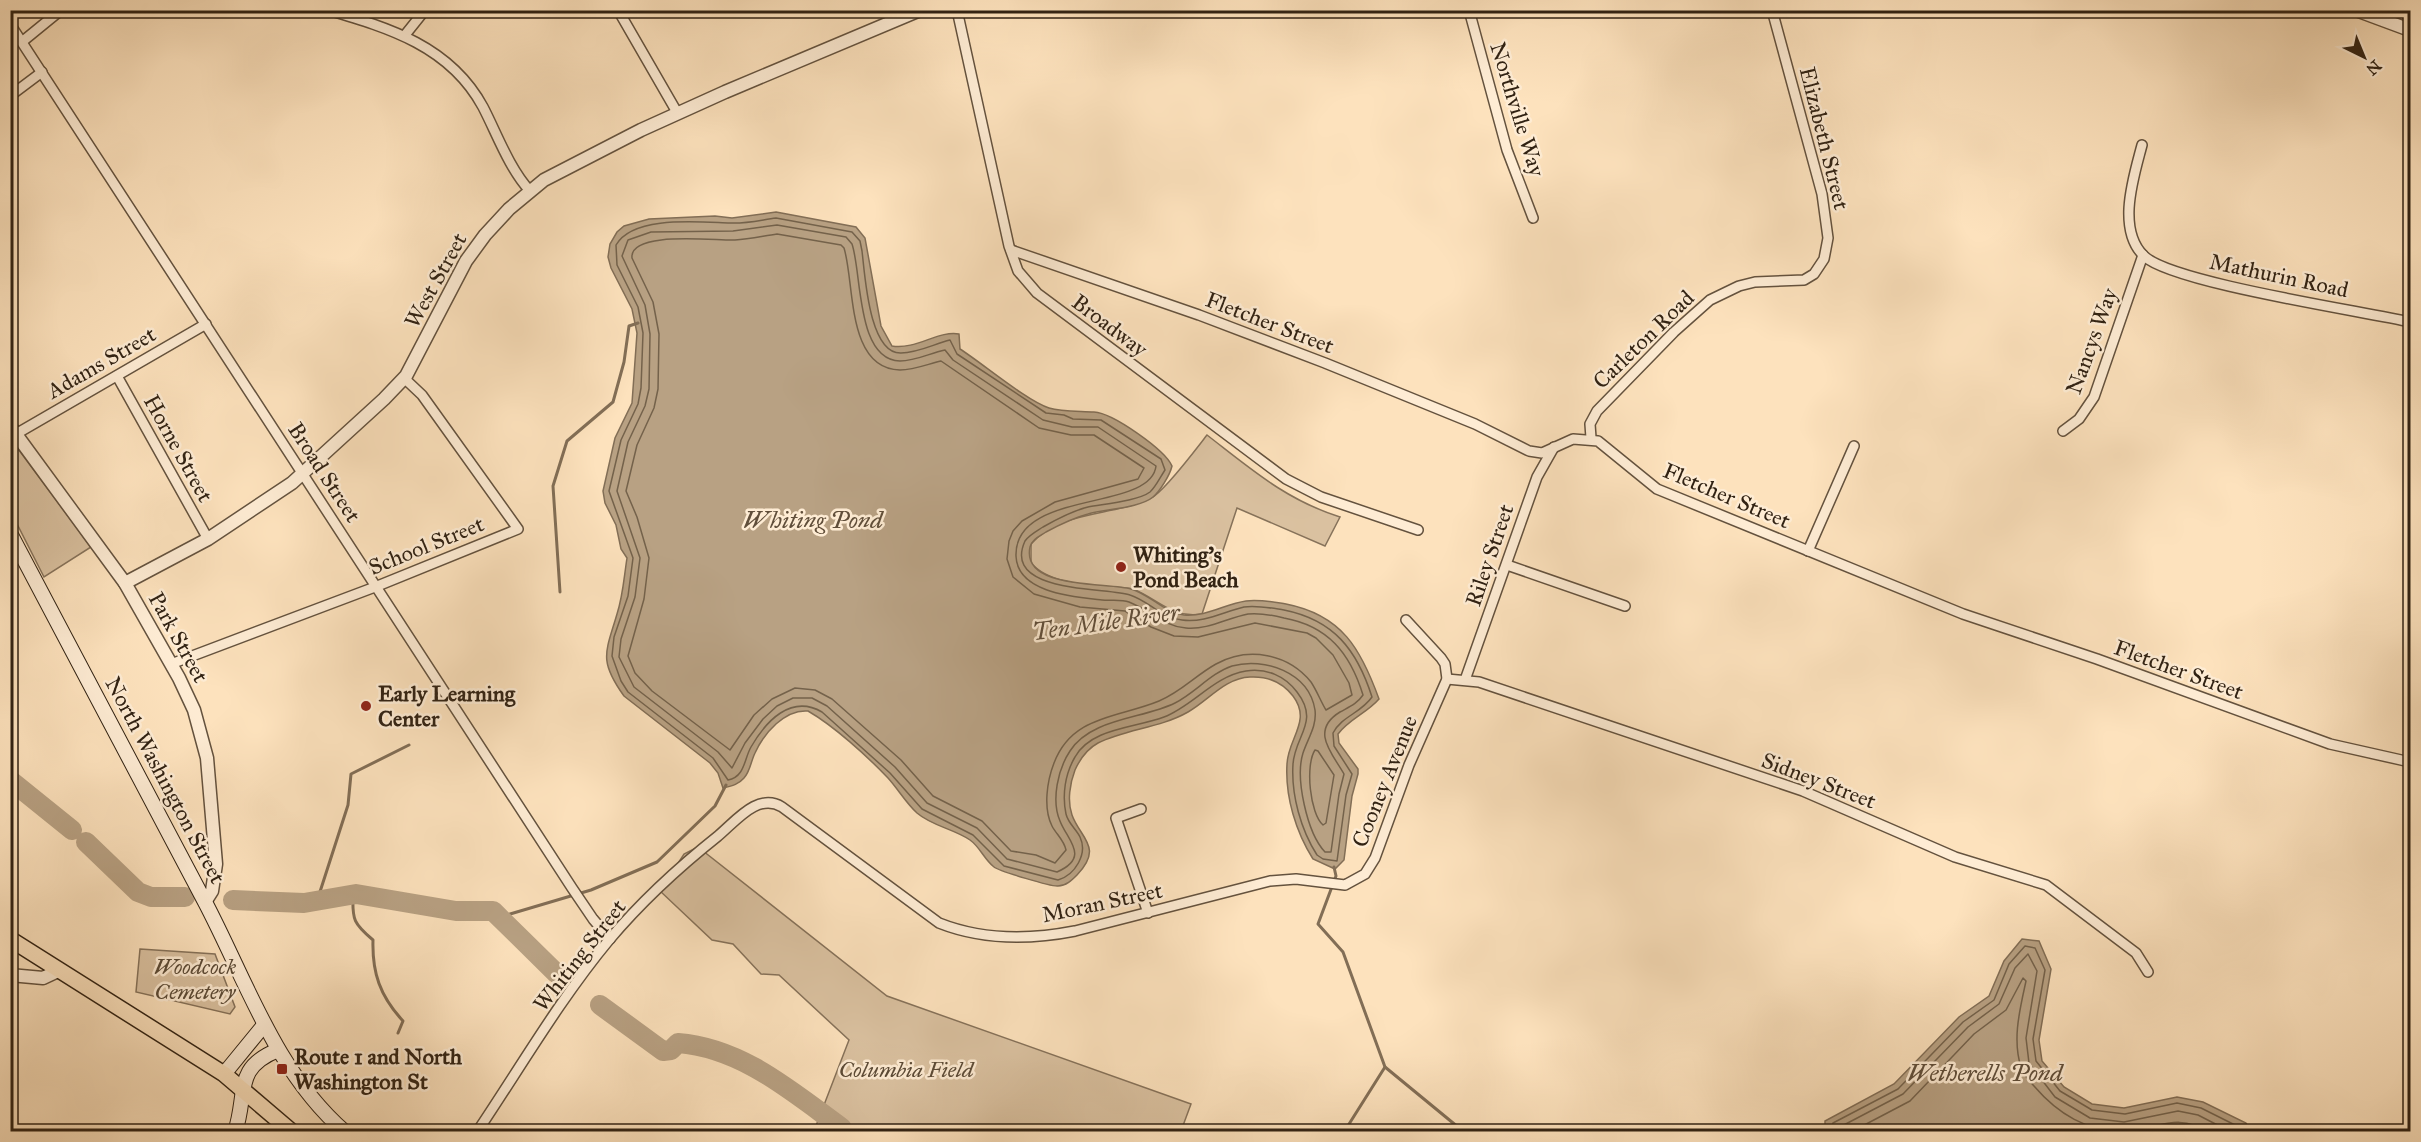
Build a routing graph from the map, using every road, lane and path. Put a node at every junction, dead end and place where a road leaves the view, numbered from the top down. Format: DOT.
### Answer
graph roads {
  1 [pos="61,10"];
  2 [pos="328,10"];
  3 [pos="425,10"];
  4 [pos="618,10"];
  5 [pos="920,10"];
  6 [pos="957,10"];
  7 [pos="1468,10"];
  8 [pos="1772,10"];
  9 [pos="2356,10"];
  10 [pos="10,24"];
  11 [pos="2410,30"];
  12 [pos="405,35"];
  13 [pos="22,41"];
  14 [pos="42,72"];
  15 [pos="10,96"];
  16 [pos="678,114"];
  17 [pos="2142,145"];
  18 [pos="530,191"];
  19 [pos="1533,218"];
  20 [pos="1011,250"];
  21 [pos="2142,255"];
  22 [pos="1814,274"];
  23 [pos="2410,322"];
  24 [pos="206,324"];
  25 [pos="117,376"];
  26 [pos="404,378"];
  27 [pos="14,430"];
  28 [pos="2063,431"];
  29 [pos="1591,438"];
  30 [pos="1555,446"];
  31 [pos="1854,446"];
  32 [pos="303,474"];
  33 [pos="1418,530"];
  34 [pos="10,533"];
  35 [pos="208,540"];
  36 [pos="1808,551"];
  37 [pos="1507,565"];
  38 [pos="125,583"];
  39 [pos="375,587"];
  40 [pos="1625,606"];
  41 [pos="1406,620"];
  42 [pos="171,664"];
  43 [pos="1447,679"];
  44 [pos="1464,680"];
  45 [pos="2410,762"];
  46 [pos="764,802"];
  47 [pos="1141,809"];
  48 [pos="1270,881"];
  49 [pos="205,902"];
  50 [pos="1148,913"];
  51 [pos="10,939"];
  52 [pos="610,939"];
  53 [pos="60,970"];
  54 [pos="2148,972"];
  55 [pos="10,975"];
  56 [pos="264,1025"];
  57 [pos="278,1050"];
  58 [pos="224,1074"];
  59 [pos="245,1091"];
  60 [pos="235,1131"];
  61 [pos="292,1131"];
  62 [pos="345,1131"];
  63 [pos="477,1131"];
  1 -- 13 [label="street"];
  2 -- 12 [label="street"];
  3 -- 12 [label="street"];
  4 -- 16 [label="street"];
  5 -- 16 [label="street, West Street"];
  6 -- 20 [label="street, Broadway"];
  7 -- 19 [label="street, Northville Way"];
  8 -- 22 [label="street, Elizabeth Street"];
  9 -- 11 [label="street"];
  10 -- 13 [label="street, Broad Street"];
  12 -- 18 [label="street"];
  13 -- 14 [label="street, Broad Street"];
  14 -- 15 [label="street"];
  14 -- 24 [label="street, Broad Street"];
  16 -- 18 [label="street, West Street"];
  17 -- 21 [label="street"];
  18 -- 26 [label="street, West Street"];
  20 -- 30 [label="street, Fletcher Street"];
  20 -- 33 [label="street, Broadway"];
  21 -- 23 [label="street, Mathurin Road"];
  21 -- 28 [label="street, Nancys Way"];
  22 -- 29 [label="street, Carleton Road"];
  24 -- 25 [label="street, Adams Street"];
  24 -- 32 [label="street, Broad Street"];
  25 -- 27 [label="street, Adams Street"];
  25 -- 35 [label="street, Horne Street"];
  26 -- 32 [label="street, West Street"];
  26 -- 39 [label="street, School Street"];
  27 -- 38 [label="street, Park Street"];
  29 -- 30 [label="street, Fletcher Street"];
  29 -- 36 [label="street, Fletcher Street"];
  30 -- 37 [label="street, Riley Street"];
  31 -- 36 [label="street"];
  32 -- 35 [label="street, West Street"];
  32 -- 39 [label="street, Broad Street"];
  34 -- 49 [label="main road, North Washington Street"];
  35 -- 38 [label="street, West Street"];
  36 -- 45 [label="street, Fletcher Street"];
  37 -- 40 [label="street"];
  37 -- 44 [label="street, Riley Street"];
  38 -- 42 [label="street, Park Street"];
  39 -- 42 [label="street, School Street"];
  39 -- 52 [label="street, Broad Street"];
  41 -- 43 [label="street"];
  42 -- 49 [label="street, Park Street"];
  43 -- 44 [label="street, Sidney Street"];
  43 -- 48 [label="street, Cooney Avenue"];
  44 -- 54 [label="street, Sidney Street"];
  46 -- 50 [label="street, Moran Street"];
  46 -- 52 [label="street, Whiting Street"];
  47 -- 50 [label="street"];
  48 -- 50 [label="street, Moran Street"];
  49 -- 56 [label="main road, North Washington Street"];
  51 -- 53 [label="main road"];
  52 -- 63 [label="street, Whiting Street"];
  53 -- 55 [label="street"];
  53 -- 58 [label="main road"];
  56 -- 57 [label="main road, North Washington Street"];
  56 -- 58 [label="main road"];
  57 -- 59 [label="main road"];
  57 -- 62 [label="main road"];
  58 -- 59 [label="main road"];
  59 -- 60 [label="main road"];
  59 -- 61 [label="main road"];
}
